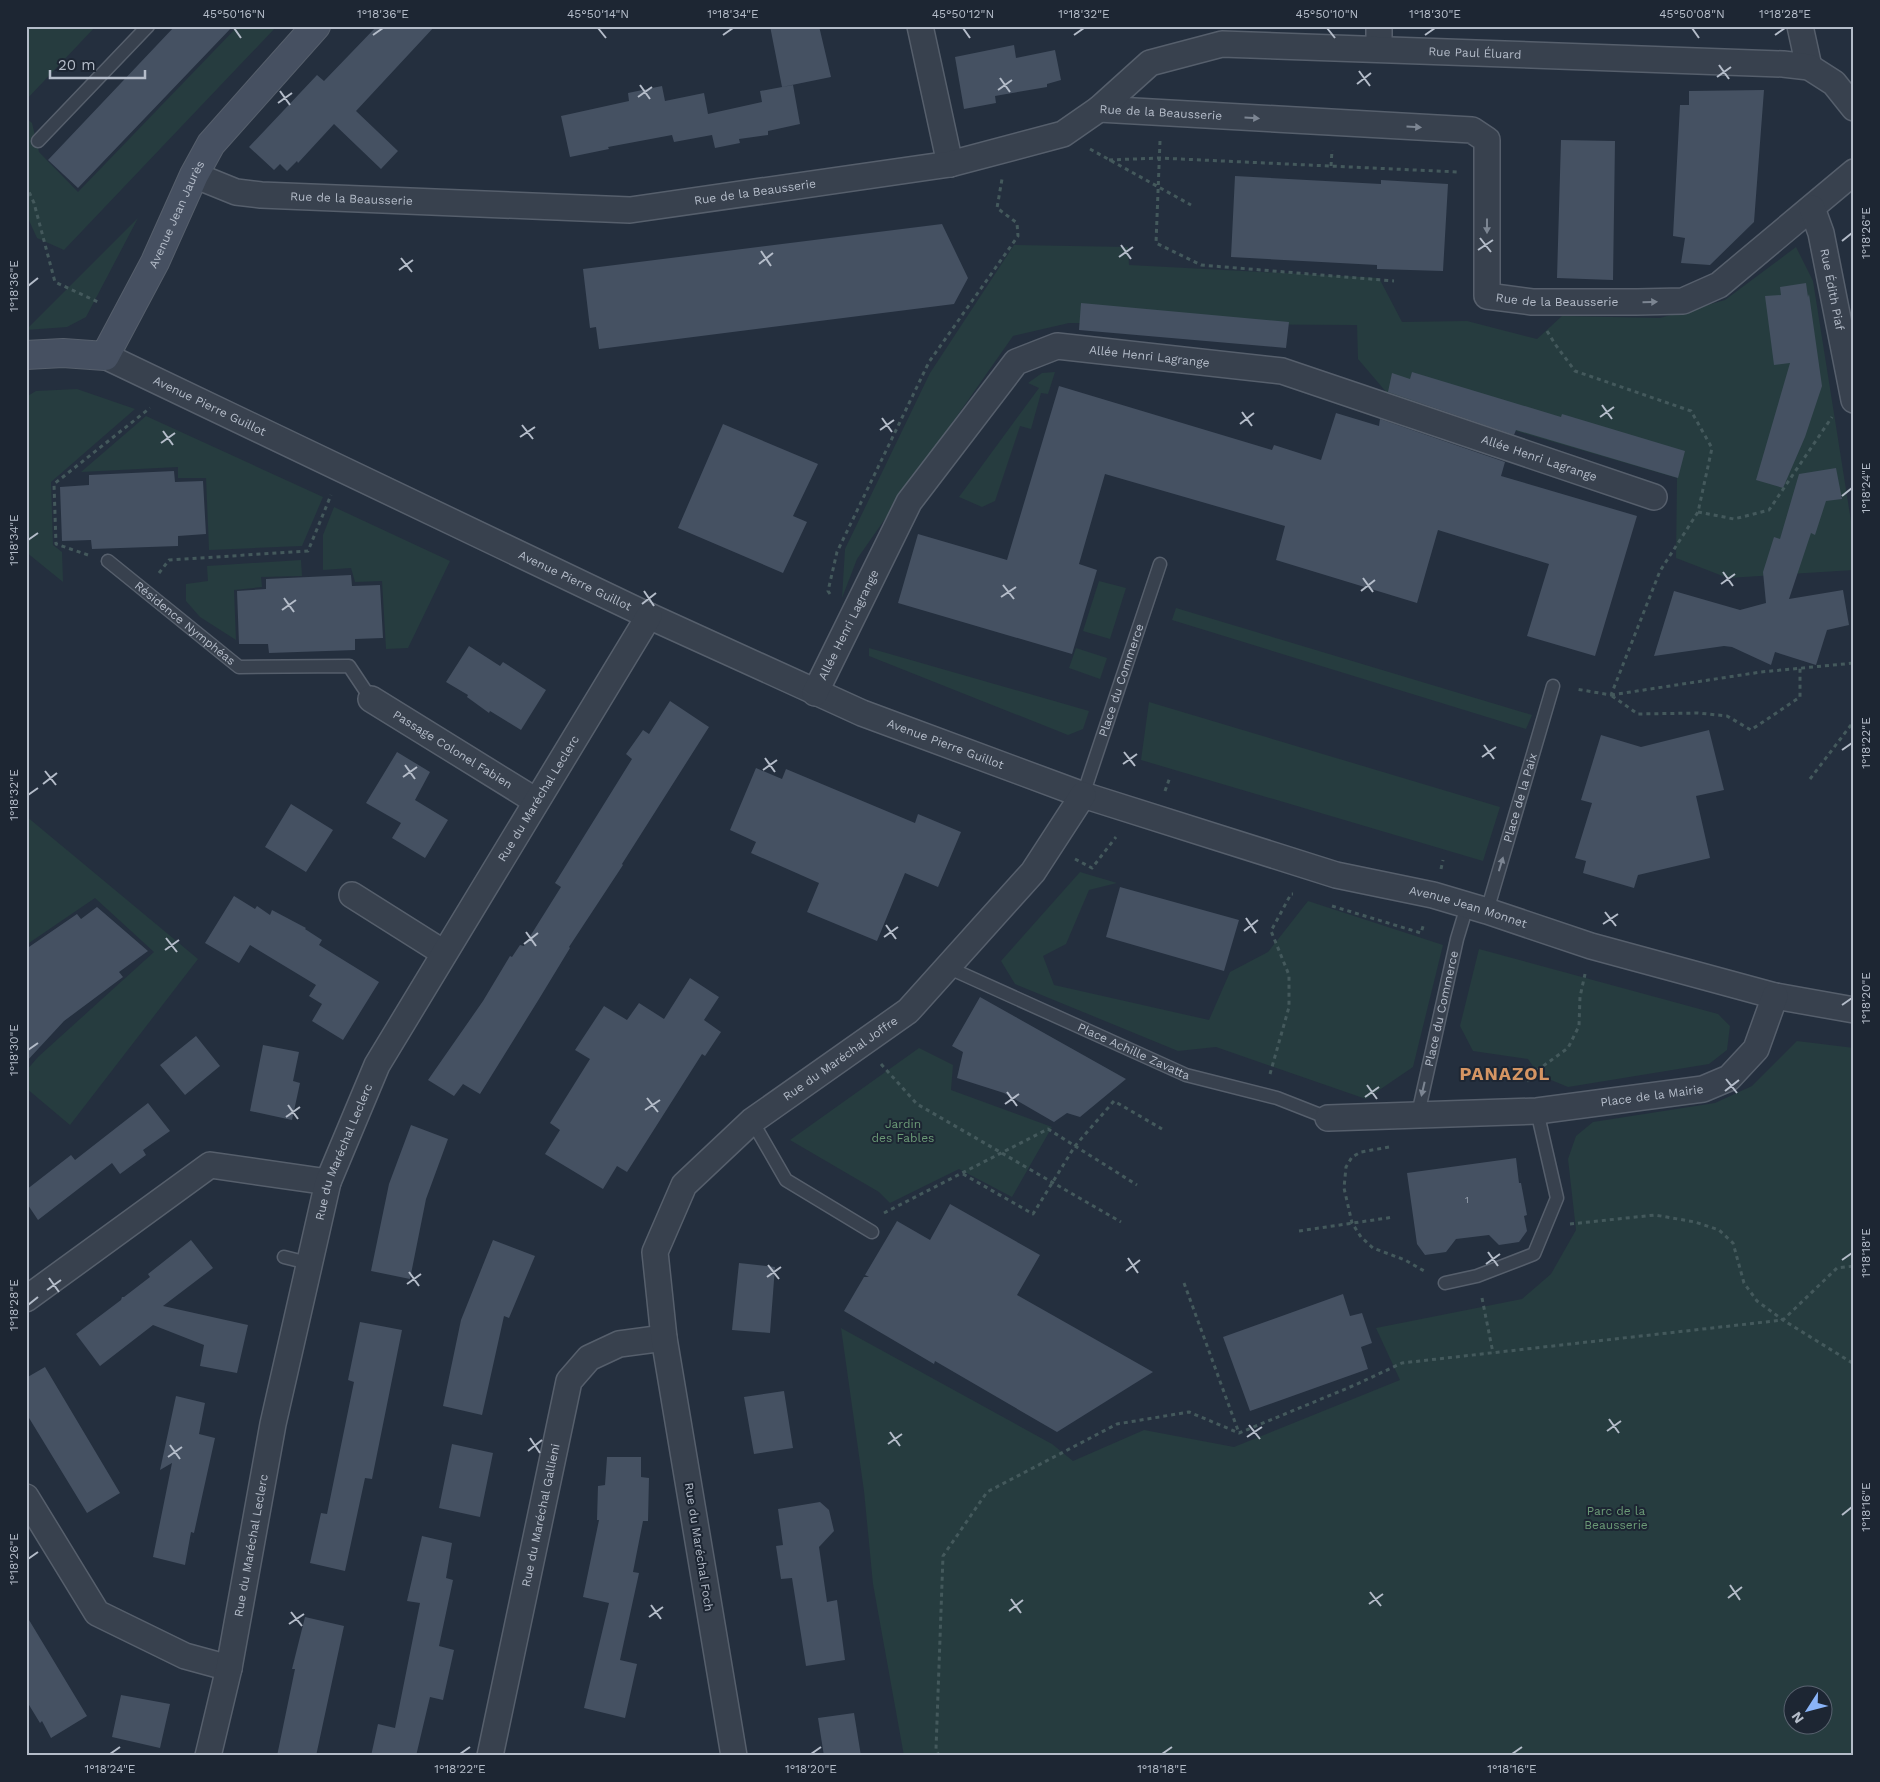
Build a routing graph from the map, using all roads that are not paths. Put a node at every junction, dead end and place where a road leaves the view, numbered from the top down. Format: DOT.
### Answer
graph roads {
  1 [pos="148,26"];
  2 [pos="316,26"];
  3 [pos="920,26"];
  4 [pos="1800,26"];
  5 [pos="1379,38"];
  6 [pos="1809,66"];
  7 [pos="1854,108"];
  8 [pos="1099,109"];
  9 [pos="38,140"];
  10 [pos="950,164"];
  11 [pos="1854,172"];
  12 [pos="194,174"];
  13 [pos="1812,208"];
  14 [pos="26,355"];
  15 [pos="105,356"];
  16 [pos="1853,394"];
  17 [pos="1654,497"];
  18 [pos="108,561"];
  19 [pos="1160,564"];
  20 [pos="649,616"];
  21 [pos="1553,686"];
  22 [pos="815,693"];
  23 [pos="371,699"];
  24 [pos="1083,795"];
  25 [pos="536,801"];
  26 [pos="352,895"];
  27 [pos="1477,908"];
  28 [pos="444,953"];
  29 [pos="947,967"];
  30 [pos="1775,996"];
  31 [pos="1854,1010"];
  32 [pos="1537,1111"];
  33 [pos="1418,1114"];
  34 [pos="1328,1118"];
  35 [pos="752,1121"];
  36 [pos="328,1182"];
  37 [pos="866,1228"];
  38 [pos="284,1256"];
  39 [pos="308,1263"];
  40 [pos="1445,1283"];
  41 [pos="26,1300"];
  42 [pos="664,1338"];
  43 [pos="26,1497"];
  44 [pos="229,1668"];
  45 [pos="208,1756"];
  46 [pos="490,1756"];
  47 [pos="734,1756"];
  1 -- 9 [label="lane"];
  2 -- 12 [label="main road, Avenue Jean Jaurès"];
  3 -- 10 [label="street"];
  4 -- 6 [label="street"];
  5 -- 6 [label="street, Rue Paul Éluard"];
  5 -- 8 [label="street, Rue Paul Éluard"];
  6 -- 7 [label="street, Rue Paul Éluard"];
  8 -- 10 [label="street, Rue de la Beausserie"];
  8 -- 13 [label="street, Rue de la Beausserie, one-way"];
  10 -- 12 [label="street, Rue de la Beausserie"];
  11 -- 13 [label="street, Rue de la Beausserie"];
  12 -- 15 [label="main road, Avenue Jean Jaurès"];
  13 -- 16 [label="street, Rue Édith Piaf"];
  14 -- 15 [label="main road"];
  15 -- 20 [label="street, Avenue Pierre Guillot"];
  17 -- 22 [label="street, Allée Henri Lagrange"];
  18 -- 23 [label="lane, Résidence Nymphéas"];
  19 -- 24 [label="lane, Place du Commerce"];
  20 -- 22 [label="street, Avenue Pierre Guillot"];
  20 -- 25 [label="street, Rue du Maréchal Leclerc"];
  27 -- 21 [label="lane, Place de la Paix, one-way"];
  22 -- 24 [label="street, Avenue Pierre Guillot"];
  23 -- 25 [label="street, Passage Colonel Fabien"];
  24 -- 27 [label="street, Avenue Jean Monnet"];
  24 -- 29 [label="street, Rue du Maréchal Joffre"];
  25 -- 28 [label="street, Rue du Maréchal Leclerc"];
  26 -- 28 [label="street"];
  27 -- 30 [label="street, Avenue Jean Monnet"];
  27 -- 33 [label="lane, Place du Commerce, one-way"];
  28 -- 36 [label="street, Rue du Maréchal Leclerc"];
  29 -- 34 [label="lane, Place Achille Zavatta"];
  29 -- 35 [label="street, Rue du Maréchal Joffre"];
  30 -- 31 [label="street, Avenue Jean Monnet"];
  30 -- 32 [label="street, Place de la Mairie"];
  32 -- 33 [label="street, Place de la Mairie"];
  32 -- 40 [label="lane"];
  33 -- 34 [label="street, Place de la Mairie"];
  35 -- 37 [label="lane"];
  35 -- 42 [label="street, Rue du Maréchal Joffre"];
  36 -- 39 [label="street, Rue du Maréchal Leclerc"];
  36 -- 41 [label="street"];
  38 -- 39 [label="lane"];
  39 -- 44 [label="street, Rue du Maréchal Leclerc"];
  42 -- 46 [label="street, Rue du Maréchal Gallieni"];
  42 -- 47 [label="street, Rue du Maréchal Foch"];
  43 -- 44 [label="street"];
  44 -- 45 [label="street, Rue du Maréchal Leclerc"];
}
